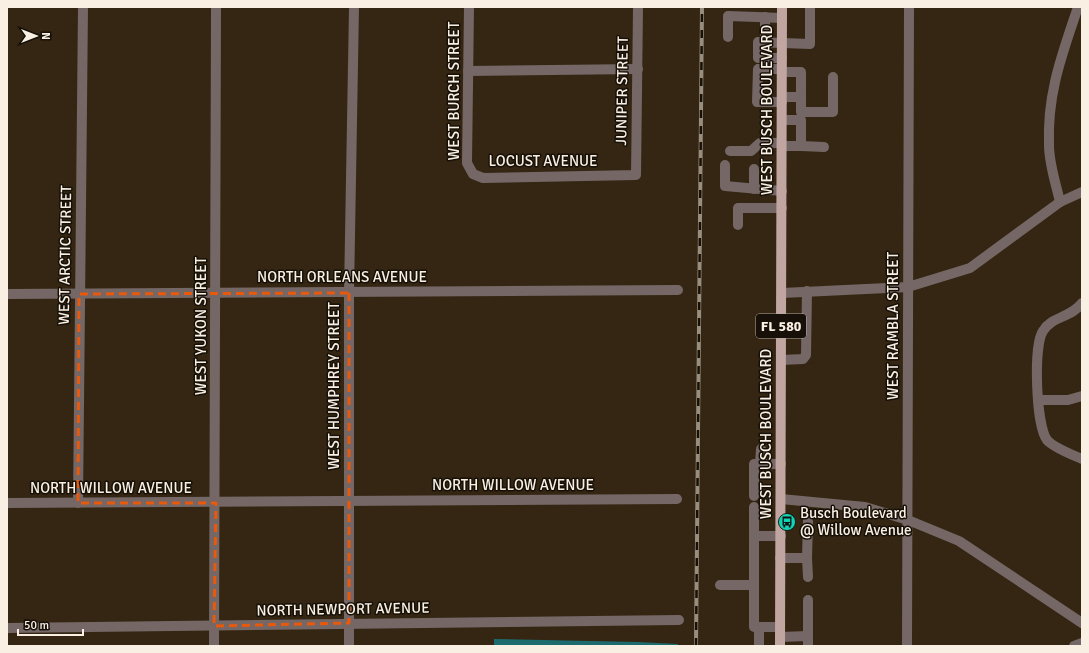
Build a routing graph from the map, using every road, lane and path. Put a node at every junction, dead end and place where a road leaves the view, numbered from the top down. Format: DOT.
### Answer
graph roads {
  1 [pos="83,7"];
  2 [pos="216,7"];
  3 [pos="354,7"];
  4 [pos="469,7"];
  5 [pos="638,7"];
  6 [pos="782,7"];
  7 [pos="810,7"];
  8 [pos="910,7"];
  9 [pos="1078,7"];
  10 [pos="765,17"];
  11 [pos="782,18"];
  12 [pos="728,37"];
  13 [pos="765,43"];
  14 [pos="782,43"];
  15 [pos="758,63"];
  16 [pos="782,66"];
  17 [pos="638,69"];
  18 [pos="468,71"];
  19 [pos="833,77"];
  20 [pos="801,97"];
  21 [pos="782,99"];
  22 [pos="782,120"];
  23 [pos="782,144"];
  24 [pos="801,146"];
  25 [pos="824,147"];
  26 [pos="730,151"];
  27 [pos="725,165"];
  28 [pos="754,169"];
  29 [pos="474,174"];
  30 [pos="636,175"];
  31 [pos="754,189"];
  32 [pos="782,191"];
  33 [pos="1082,192"];
  34 [pos="1060,202"];
  35 [pos="782,208"];
  36 [pos="738,225"];
  37 [pos="908,287"];
  38 [pos="678,290"];
  39 [pos="807,291"];
  40 [pos="782,292"];
  41 [pos="216,293"];
  42 [pos="349,293"];
  43 [pos="7,294"];
  44 [pos="79,294"];
  45 [pos="1082,303"];
  46 [pos="781,360"];
  47 [pos="1082,396"];
  48 [pos="1038,400"];
  49 [pos="761,449"];
  50 [pos="1082,459"];
  51 [pos="760,464"];
  52 [pos="781,464"];
  53 [pos="754,496"];
  54 [pos="677,499"];
  55 [pos="781,499"];
  56 [pos="349,500"];
  57 [pos="7,503"];
  58 [pos="78,503"];
  59 [pos="216,503"];
  60 [pos="754,507"];
  61 [pos="908,520"];
  62 [pos="808,521"];
  63 [pos="754,536"];
  64 [pos="781,536"];
  65 [pos="780,558"];
  66 [pos="807,558"];
  67 [pos="808,577"];
  68 [pos="720,585"];
  69 [pos="754,585"];
  70 [pos="808,600"];
  71 [pos="679,620"];
  72 [pos="349,623"];
  73 [pos="1082,623"];
  74 [pos="214,626"];
  75 [pos="759,627"];
  76 [pos="7,628"];
  77 [pos="780,637"];
  78 [pos="808,641"];
  79 [pos="1082,642"];
  80 [pos="214,646"];
  81 [pos="349,646"];
  82 [pos="759,646"];
  83 [pos="907,646"];
  84 [pos="1074,646"];
  1 -- 44 [label="street, WEST ARCTIC STREET"];
  2 -- 41 [label="street, WEST YUKON STREET"];
  3 -- 42 [label="street, WEST HUMPHREY STREET"];
  4 -- 18 [label="street, WEST BURCH STREET"];
  5 -- 17 [label="street, JUNIPER STREET"];
  6 -- 11 [label="main road, WEST BUSCH BOULEVARD / FL 580"];
  7 -- 14 [label="street"];
  8 -- 37 [label="street, WEST RAMBLA STREET"];
  9 -- 34 [label="street"];
  10 -- 11 [label="street"];
  10 -- 12 [label="street"];
  10 -- 13 [label="street"];
  11 -- 14 [label="main road, WEST BUSCH BOULEVARD / FL 580"];
  13 -- 14 [label="street"];
  13 -- 15 [label="street"];
  14 -- 16 [label="main road, WEST BUSCH BOULEVARD / FL 580"];
  15 -- 16 [label="street"];
  15 -- 21 [label="street"];
  16 -- 20 [label="street"];
  16 -- 21 [label="main road, WEST BUSCH BOULEVARD / FL 580"];
  17 -- 18 [label="street"];
  17 -- 30 [label="street, JUNIPER STREET"];
  18 -- 29 [label="street, WEST BURCH STREET"];
  19 -- 20 [label="street"];
  20 -- 21 [label="street"];
  21 -- 22 [label="main road, WEST BUSCH BOULEVARD / FL 580"];
  22 -- 23 [label="main road, WEST BUSCH BOULEVARD / FL 580"];
  22 -- 24 [label="street"];
  23 -- 24 [label="street"];
  23 -- 26 [label="street"];
  23 -- 32 [label="main road, WEST BUSCH BOULEVARD / FL 580"];
  24 -- 25 [label="street"];
  27 -- 31 [label="street"];
  28 -- 31 [label="street"];
  29 -- 30 [label="street, LOCUST AVENUE"];
  31 -- 32 [label="street"];
  32 -- 35 [label="main road, WEST BUSCH BOULEVARD / FL 580"];
  33 -- 34 [label="street"];
  34 -- 37 [label="street"];
  35 -- 36 [label="street"];
  35 -- 40 [label="main road, WEST BUSCH BOULEVARD / FL 580"];
  37 -- 39 [label="street"];
  37 -- 61 [label="street, WEST RAMBLA STREET"];
  38 -- 42 [label="street, NORTH ORLEANS AVENUE"];
  39 -- 40 [label="street"];
  39 -- 46 [label="street"];
  40 -- 46 [label="main road, WEST BUSCH BOULEVARD / FL 580"];
  41 -- 42 [label="street, NORTH ORLEANS AVENUE"];
  41 -- 44 [label="street, NORTH ORLEANS AVENUE"];
  41 -- 59 [label="street, WEST YUKON STREET"];
  42 -- 56 [label="street, WEST HUMPHREY STREET"];
  43 -- 44 [label="street, NORTH ORLEANS AVENUE"];
  44 -- 58 [label="street, WEST ARCTIC STREET"];
  45 -- 48 [label="street"];
  46 -- 52 [label="main road, WEST BUSCH BOULEVARD / FL 580"];
  47 -- 48 [label="street"];
  48 -- 50 [label="street"];
  49 -- 51 [label="street"];
  51 -- 52 [label="street"];
  51 -- 53 [label="street"];
  52 -- 55 [label="main road, WEST BUSCH BOULEVARD / FL 580"];
  54 -- 56 [label="street, NORTH WILLOW AVENUE"];
  55 -- 61 [label="street"];
  55 -- 64 [label="main road, WEST BUSCH BOULEVARD / FL 580"];
  56 -- 59 [label="street, NORTH WILLOW AVENUE"];
  56 -- 72 [label="street, WEST HUMPHREY STREET"];
  57 -- 58 [label="street, NORTH WILLOW AVENUE"];
  58 -- 59 [label="street, NORTH WILLOW AVENUE"];
  59 -- 74 [label="street, WEST YUKON STREET"];
  60 -- 63 [label="street"];
  61 -- 73 [label="street"];
  61 -- 83 [label="street, WEST RAMBLA STREET"];
  62 -- 66 [label="street"];
  63 -- 64 [label="street"];
  63 -- 69 [label="street"];
  64 -- 65 [label="main road, WEST BUSCH BOULEVARD / FL 580"];
  65 -- 66 [label="street"];
  65 -- 77 [label="main road, WEST BUSCH BOULEVARD / FL 580"];
  66 -- 67 [label="street"];
  68 -- 69 [label="street"];
  69 -- 75 [label="street"];
  70 -- 78 [label="street"];
  71 -- 72 [label="street, NORTH NEWPORT AVENUE"];
  72 -- 74 [label="street, NORTH NEWPORT AVENUE"];
  72 -- 81 [label="street, WEST HUMPHREY STREET"];
  74 -- 76 [label="street, NORTH NEWPORT AVENUE"];
  74 -- 80 [label="street, WEST YUKON STREET"];
  75 -- 77 [label="street"];
  75 -- 82 [label="street"];
  77 -- 78 [label="street"];
  79 -- 84 [label="street"];
}
